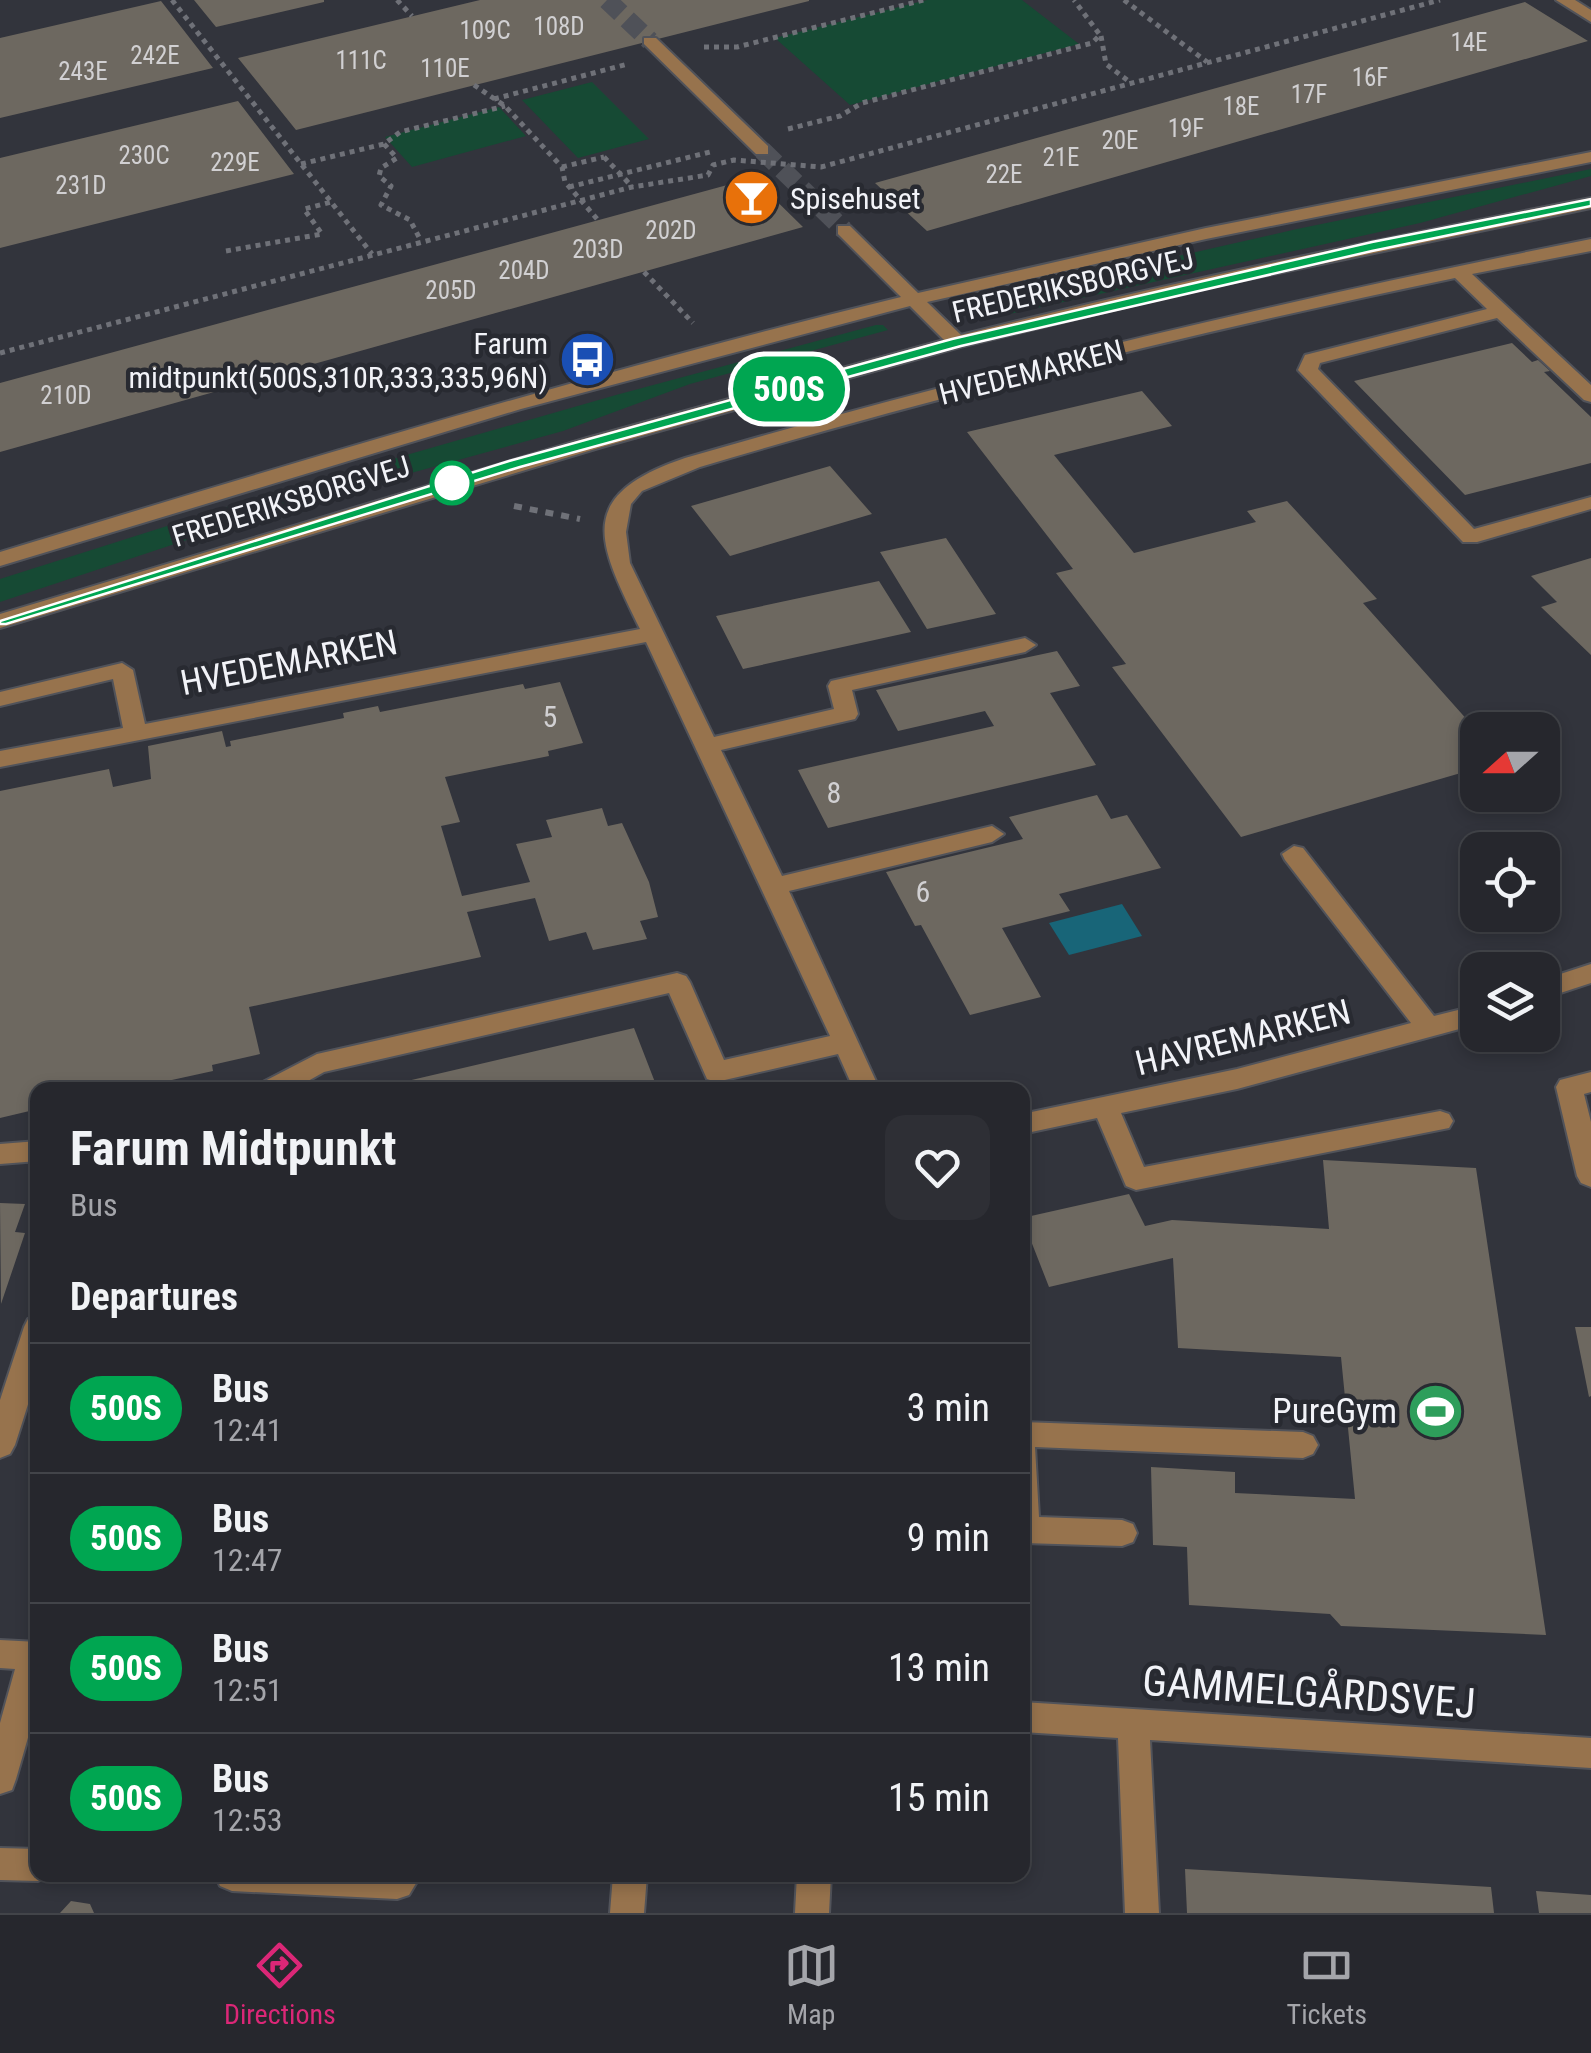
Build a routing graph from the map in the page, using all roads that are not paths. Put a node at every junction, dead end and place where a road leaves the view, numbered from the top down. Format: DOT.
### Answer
graph roads {
  1 [pos="1564,0"];
  2 [pos="1591,18"];
  3 [pos="650,41"];
  4 [pos="757,145"];
  5 [pos="1591,156"];
  6 [pos="1591,203"];
  7 [pos="844,230"];
  8 [pos="1591,245"];
  9 [pos="1458,272"];
  10 [pos="916,300"];
  11 [pos="1500,311"];
  12 [pos="957,342"];
  13 [pos="1591,396"];
  14 [pos="1591,503"];
  15 [pos="0,559"];
  16 [pos="0,620"];
  17 [pos="652,634"];
  18 [pos="1025,645"];
  19 [pos="0,699"];
  20 [pos="135,730"];
  21 [pos="707,746"];
  22 [pos="0,759"];
  23 [pos="992,834"];
  24 [pos="1294,854"];
  25 [pos="775,886"];
  26 [pos="1591,973"];
  27 [pos="1560,984"];
  28 [pos="1460,1019"];
  29 [pos="1429,1028"];
  30 [pos="848,1042"];
  31 [pos="284,1082"];
  32 [pos="865,1082"];
  33 [pos="1591,1082"];
  34 [pos="1105,1107"];
  35 [pos="1440,1121"];
  36 [pos="1030,1122"];
  37 [pos="30,1151"];
  38 [pos="0,1154"];
  39 [pos="1591,1176"];
  40 [pos="30,1353"];
  41 [pos="1030,1434"];
  42 [pos="0,1445"];
  43 [pos="1303,1445"];
  44 [pos="1030,1530"];
  45 [pos="1122,1533"];
  46 [pos="0,1654"];
  47 [pos="30,1656"];
  48 [pos="30,1676"];
  49 [pos="1030,1717"];
  50 [pos="1133,1723"];
  51 [pos="1591,1752"];
  52 [pos="0,1778"];
  53 [pos="0,1864"];
  54 [pos="30,1866"];
  55 [pos="629,1882"];
  56 [pos="814,1882"];
  57 [pos="626,1913"];
  58 [pos="812,1913"];
  59 [pos="1142,1913"];
  1 -- 2 [label="street"];
  3 -- 4 [label="street"];
  5 -- 10 [label="street, FREDERIKSBORGVEJ"];
  6 -- 12 [label="street, FREDERIKSBORGVEJ"];
  7 -- 10 [label="street"];
  8 -- 9 [label="street, HVEDEMARKEN"];
  9 -- 11 [label="street"];
  9 -- 17 [label="street, HVEDEMARKEN"];
  10 -- 12 [label="street"];
  10 -- 15 [label="street, FREDERIKSBORGVEJ"];
  11 -- 13 [label="street"];
  11 -- 14 [label="street"];
  12 -- 16 [label="street, FREDERIKSBORGVEJ"];
  17 -- 20 [label="street, HVEDEMARKEN"];
  17 -- 21 [label="street"];
  18 -- 21 [label="street"];
  19 -- 20 [label="street"];
  20 -- 22 [label="street, HVEDEMARKEN"];
  21 -- 25 [label="street"];
  23 -- 25 [label="street"];
  24 -- 29 [label="street"];
  25 -- 30 [label="street"];
  26 -- 27 [label="street"];
  28 -- 29 [label="street, HAVREMARKEN"];
  29 -- 34 [label="street, HAVREMARKEN"];
  30 -- 31 [label="street"];
  30 -- 32 [label="street"];
  33 -- 39 [label="street"];
  34 -- 35 [label="street"];
  34 -- 36 [label="street, HAVREMARKEN"];
  37 -- 38 [label="street"];
  40 -- 42 [label="street"];
  41 -- 43 [label="street"];
  44 -- 45 [label="street"];
  46 -- 47 [label="street"];
  48 -- 52 [label="street"];
  49 -- 50 [label="street, GAMMELGÅRDSVEJ"];
  50 -- 51 [label="street, GAMMELGÅRDSVEJ"];
  50 -- 59 [label="street"];
  53 -- 54 [label="street"];
  55 -- 57 [label="street"];
  56 -- 58 [label="street"];
}
